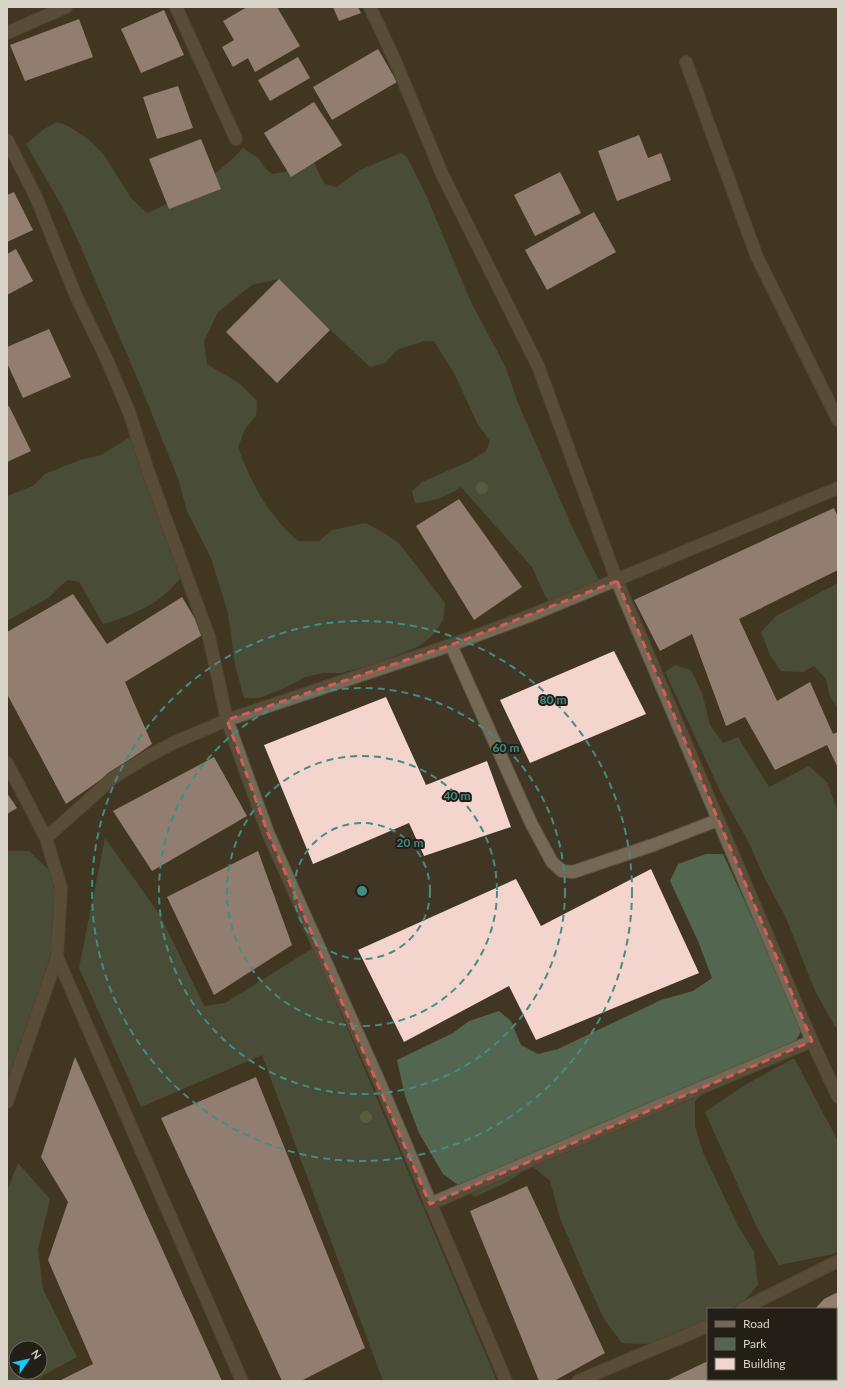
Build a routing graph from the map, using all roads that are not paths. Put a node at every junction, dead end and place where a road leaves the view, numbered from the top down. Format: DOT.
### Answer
graph roads {
  1 [pos="66,7"];
  2 [pos="176,7"];
  3 [pos="370,7"];
  4 [pos="7,33"];
  5 [pos="686,62"];
  6 [pos="236,139"];
  7 [pos="7,140"];
  8 [pos="838,420"];
  9 [pos="838,488"];
  10 [pos="617,581"];
  11 [pos="451,645"];
  12 [pos="227,720"];
  13 [pos="7,762"];
  14 [pos="718,820"];
  15 [pos="46,838"];
  16 [pos="57,957"];
  17 [pos="812,1042"];
  18 [pos="838,1097"];
  19 [pos="7,1102"];
  20 [pos="430,1204"];
  21 [pos="838,1261"];
  22 [pos="744,1308"];
  23 [pos="707,1326"];
  24 [pos="242,1381"];
  25 [pos="506,1381"];
  26 [pos="578,1381"];
  1 -- 4 [label="street"];
  2 -- 6 [label="street"];
  3 -- 10 [label="street"];
  5 -- 8 [label="street"];
  7 -- 12 [label="street"];
  9 -- 10 [label="street"];
  10 -- 11 [label="street"];
  10 -- 14 [label="street"];
  11 -- 12 [label="street"];
  11 -- 14 [label="street"];
  12 -- 15 [label="street"];
  12 -- 20 [label="street"];
  13 -- 15 [label="street"];
  14 -- 17 [label="street"];
  15 -- 16 [label="street"];
  16 -- 19 [label="street"];
  16 -- 24 [label="street"];
  17 -- 18 [label="street"];
  17 -- 20 [label="street"];
  20 -- 25 [label="street"];
  21 -- 22 [label="street"];
  23 -- 26 [label="street"];
}
